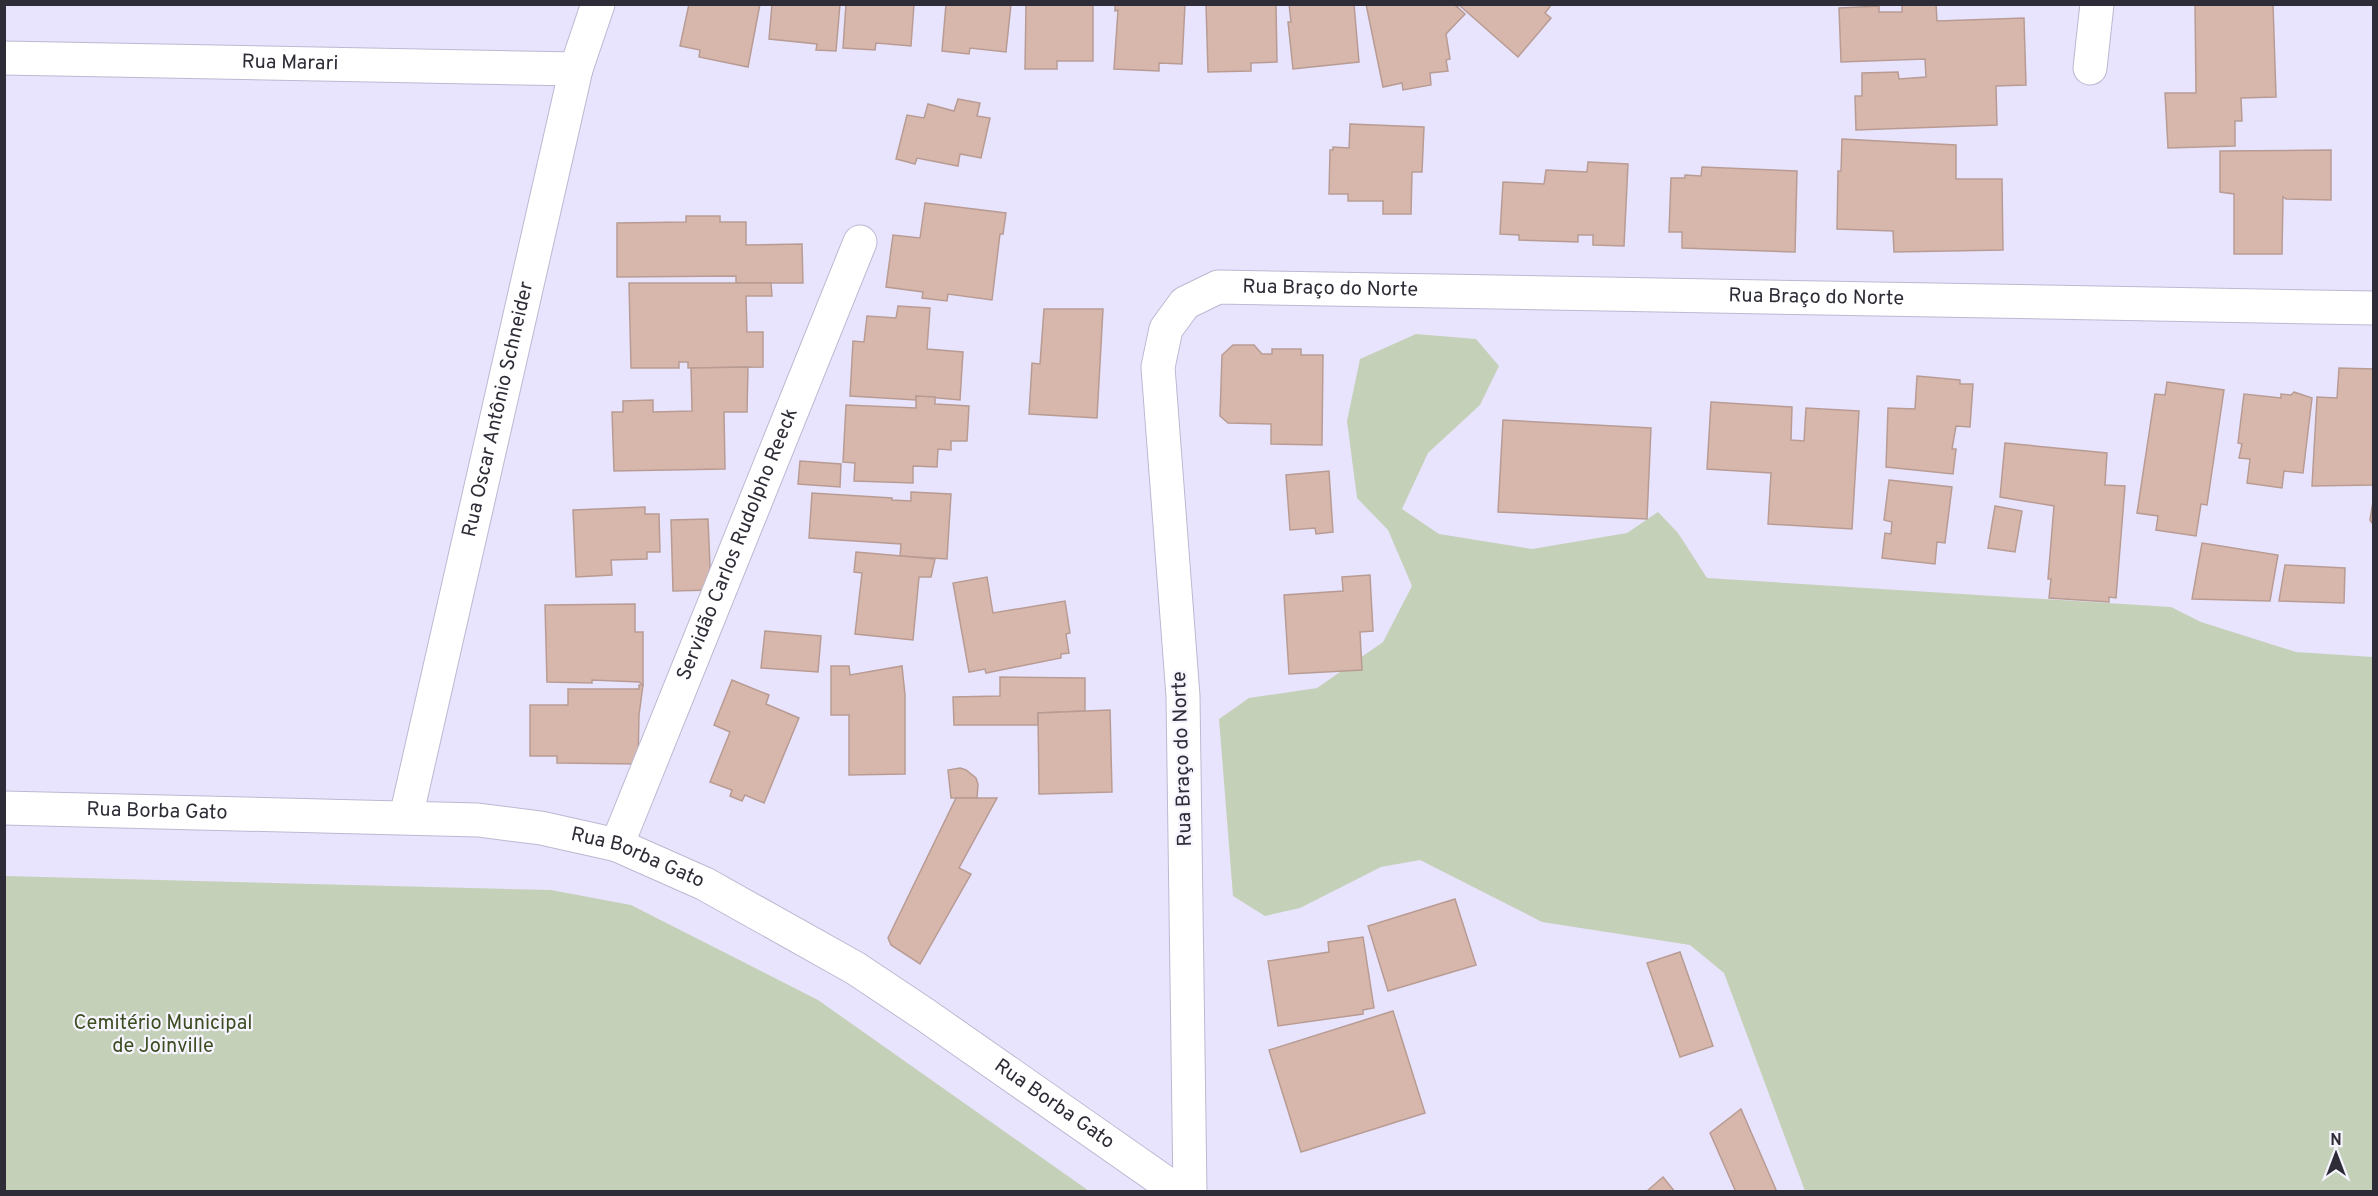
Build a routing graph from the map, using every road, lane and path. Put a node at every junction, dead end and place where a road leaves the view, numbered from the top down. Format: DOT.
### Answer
graph roads {
  1 [pos="598,4"];
  2 [pos="2097,4"];
  3 [pos="4,58"];
  4 [pos="2090,68"];
  5 [pos="576,69"];
  6 [pos="860,243"];
  7 [pos="2373,308"];
  8 [pos="4,808"];
  9 [pos="406,817"];
  10 [pos="617,845"];
  11 [pos="1179,1191"];
  12 [pos="1190,1191"];
  1 -- 5 [label="street, Rua Oscar Antônio Schneider"];
  2 -- 4 [label="street"];
  3 -- 5 [label="street, Rua Marari"];
  5 -- 9 [label="street, Rua Oscar Antônio Schneider"];
  6 -- 10 [label="street, Servidão Carlos Rudolpho Reeck"];
  7 -- 12 [label="street, Rua Braço do Norte"];
  8 -- 9 [label="street, Rua Borba Gato"];
  9 -- 10 [label="street, Rua Borba Gato"];
  10 -- 11 [label="street, Rua Borba Gato"];
}
